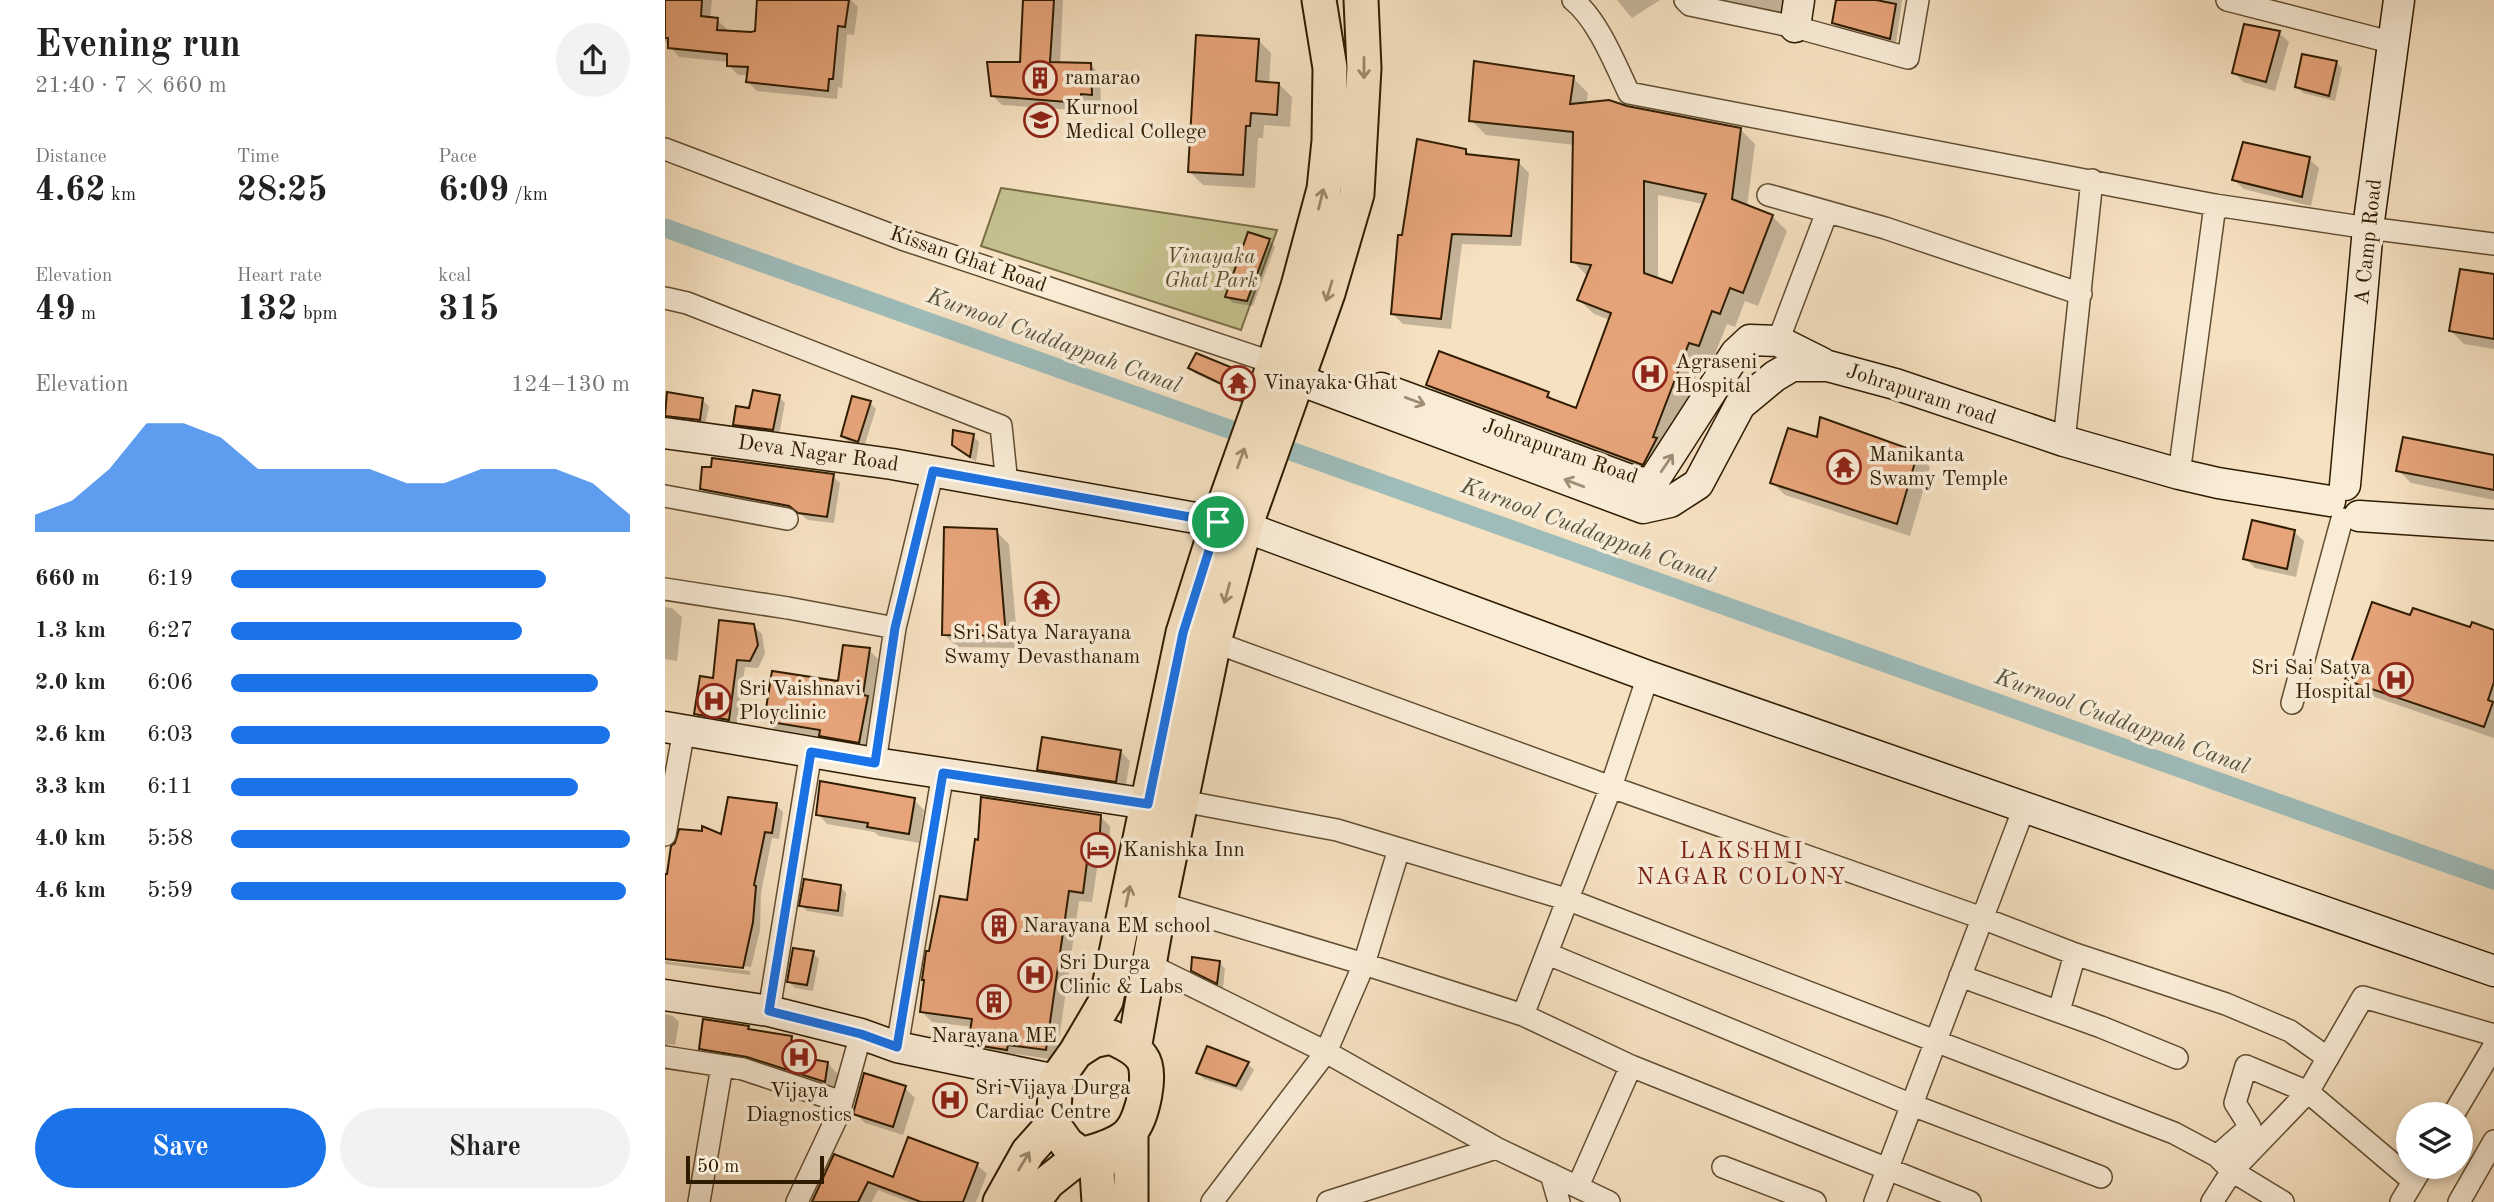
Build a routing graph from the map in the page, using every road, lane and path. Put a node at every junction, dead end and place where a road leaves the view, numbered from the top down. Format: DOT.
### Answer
graph roads {
  1 [pos="1319,0"];
  2 [pos="1361,0"];
  3 [pos="1573,0"];
  4 [pos="1685,0"];
  5 [pos="1917,0"];
  6 [pos="2227,0"];
  7 [pos="2399,0"];
  8 [pos="1797,13"];
  9 [pos="2394,43"];
  10 [pos="665,149"];
  11 [pos="2092,180"];
  12 [pos="1768,195"];
  13 [pos="2215,205"];
  14 [pos="1827,212"];
  15 [pos="2368,228"];
  16 [pos="2494,244"];
  17 [pos="2081,294"];
  18 [pos="665,298"];
  19 [pos="1785,354"];
  20 [pos="1288,376"];
  21 [pos="665,433"];
  22 [pos="2064,441"];
  23 [pos="933,471"];
  24 [pos="2179,474"];
  25 [pos="1007,484"];
  26 [pos="665,496"];
  27 [pos="2344,505"];
  28 [pos="786,519"];
  29 [pos="1231,525"];
  30 [pos="2494,525"];
  31 [pos="665,589"];
  32 [pos="895,628"];
  33 [pos="1215,642"];
  34 [pos="1648,676"];
  35 [pos="2292,703"];
  36 [pos="675,729"];
  37 [pos="811,752"];
  38 [pos="875,763"];
  39 [pos="943,773"];
  40 [pos="1611,787"];
  41 [pos="1182,801"];
  42 [pos="1148,804"];
  43 [pos="2024,808"];
  44 [pos="665,835"];
  45 [pos="1399,849"];
  46 [pos="1569,900"];
  47 [pos="1160,903"];
  48 [pos="1982,918"];
  49 [pos="1548,954"];
  50 [pos="2074,954"];
  51 [pos="1364,964"];
  52 [pos="1150,965"];
  53 [pos="2494,971"];
  54 [pos="1961,976"];
  55 [pos="665,995"];
  56 [pos="769,1011"];
  57 [pos="2059,1011"];
  58 [pos="1523,1015"];
  59 [pos="861,1034"];
  60 [pos="2494,1035"];
  61 [pos="1936,1041"];
  62 [pos="2494,1046"];
  63 [pos="897,1047"];
  64 [pos="1135,1049"];
  65 [pos="1076,1052"];
  66 [pos="1326,1052"];
  67 [pos="2177,1058"];
  68 [pos="2328,1058"];
  69 [pos="666,1063"];
  70 [pos="722,1066"];
  71 [pos="1630,1066"];
  72 [pos="1056,1080"];
  73 [pos="2308,1092"];
  74 [pos="842,1102"];
  75 [pos="2461,1102"];
  76 [pos="1912,1105"];
  77 [pos="1053,1124"];
  78 [pos="2494,1141"];
  79 [pos="1106,1145"];
  80 [pos="1496,1148"];
  81 [pos="2396,1158"];
  82 [pos="2225,1164"];
  83 [pos="1723,1167"];
  84 [pos="1888,1170"];
  85 [pos="1551,1174"];
  86 [pos="2101,1177"];
  87 [pos="2414,1179"];
  88 [pos="1578,1186"];
  89 [pos="699,1202"];
  90 [pos="797,1202"];
  91 [pos="1000,1202"];
  92 [pos="1033,1202"];
  93 [pos="1099,1202"];
  94 [pos="1131,1202"];
  95 [pos="1212,1202"];
  96 [pos="1328,1202"];
  97 [pos="1559,1202"];
  98 [pos="1609,1202"];
  99 [pos="1815,1202"];
  100 [pos="1875,1202"];
  101 [pos="1970,1202"];
  102 [pos="2212,1202"];
  103 [pos="2283,1202"];
  104 [pos="2401,1202"];
  105 [pos="2459,1202"];
  20 -- 1 [label="main road, one-way"];
  2 -- 20 [label="main road, one-way"];
  3 -- 11 [label="street"];
  4 -- 8 [label="street"];
  5 -- 8 [label="street"];
  6 -- 9 [label="street"];
  7 -- 9 [label="street, A Camp Road"];
  9 -- 15 [label="street, A Camp Road"];
  10 -- 20 [label="street, Kissan Ghat Road"];
  11 -- 13 [label="street"];
  11 -- 17 [label="street"];
  12 -- 14 [label="street"];
  13 -- 15 [label="street"];
  13 -- 24 [label="street"];
  14 -- 17 [label="street"];
  14 -- 19 [label="street"];
  15 -- 16 [label="street"];
  15 -- 27 [label="street, A Camp Road"];
  17 -- 22 [label="street"];
  18 -- 25 [label="street"];
  20 -- 19 [label="street, Johrapuram Road, one-way"];
  19 -- 20 [label="street, Johrapuram road, one-way"];
  19 -- 22 [label="street, Johrapuram road"];
  20 -- 29 [label="main road"];
  21 -- 23 [label="street, Deva Nagar Road"];
  22 -- 24 [label="street, Johrapuram road"];
  23 -- 25 [label="street, Deva Nagar Road"];
  23 -- 32 [label="street"];
  24 -- 27 [label="street, Johrapuram road"];
  25 -- 29 [label="street, Deva Nagar Road"];
  26 -- 28 [label="street"];
  27 -- 30 [label="street, Johrapuram road"];
  27 -- 35 [label="street"];
  29 -- 33 [label="main road, one-way"];
  29 -- 34 [label="street, Deva Nagar Road"];
  29 -- 42 [label="main road"];
  31 -- 32 [label="street"];
  32 -- 38 [label="street"];
  33 -- 40 [label="street"];
  33 -- 41 [label="main road"];
  34 -- 40 [label="street"];
  34 -- 43 [label="street, Deva Nagar Road"];
  36 -- 37 [label="street"];
  36 -- 44 [label="street"];
  37 -- 38 [label="street"];
  37 -- 56 [label="street"];
  38 -- 39 [label="street"];
  39 -- 42 [label="street"];
  39 -- 63 [label="street"];
  40 -- 46 [label="street"];
  40 -- 48 [label="street"];
  41 -- 45 [label="street"];
  41 -- 47 [label="main road"];
  65 -- 42 [label="main road, one-way"];
  43 -- 48 [label="street"];
  43 -- 53 [label="street, Deva Nagar Road"];
  45 -- 46 [label="street"];
  45 -- 51 [label="street"];
  46 -- 49 [label="street"];
  46 -- 61 [label="street"];
  47 -- 51 [label="street"];
  47 -- 52 [label="main road"];
  48 -- 50 [label="street"];
  48 -- 54 [label="street"];
  49 -- 58 [label="street"];
  49 -- 76 [label="street"];
  50 -- 57 [label="street"];
  50 -- 68 [label="street"];
  51 -- 58 [label="street"];
  51 -- 66 [label="street"];
  52 -- 64 [label="main road"];
  52 -- 66 [label="street"];
  54 -- 57 [label="street"];
  54 -- 61 [label="street"];
  55 -- 56 [label="street"];
  56 -- 59 [label="street"];
  57 -- 67 [label="street"];
  58 -- 71 [label="street"];
  59 -- 63 [label="street"];
  59 -- 74 [label="street"];
  60 -- 68 [label="street"];
  61 -- 76 [label="street"];
  61 -- 82 [label="street"];
  62 -- 75 [label="street"];
  63 -- 72 [label="street"];
  64 -- 65 [label="main road"];
  64 -- 79 [label="main road"];
  65 -- 72 [label="main road"];
  66 -- 80 [label="street"];
  66 -- 95 [label="street"];
  68 -- 73 [label="street"];
  69 -- 70 [label="street"];
  70 -- 74 [label="street"];
  70 -- 89 [label="street"];
  71 -- 84 [label="street"];
  71 -- 88 [label="street"];
  72 -- 77 [label="main road"];
  73 -- 81 [label="street"];
  73 -- 82 [label="street"];
  73 -- 82 [label="street"];
  74 -- 90 [label="street"];
  76 -- 84 [label="street"];
  76 -- 86 [label="street"];
  77 -- 79 [label="main road"];
  91 -- 77 [label="main road, one-way"];
  78 -- 105 [label="street"];
  79 -- 92 [label="main road"];
  79 -- 93 [label="main road"];
  79 -- 94 [label="main road"];
  80 -- 85 [label="street"];
  80 -- 96 [label="street"];
  82 -- 102 [label="street"];
  82 -- 103 [label="street"];
  83 -- 99 [label="street"];
  84 -- 100 [label="street"];
  84 -- 101 [label="street"];
  85 -- 88 [label="street"];
  85 -- 97 [label="street"];
  87 -- 104 [label="street"];
  88 -- 98 [label="street"];
}
